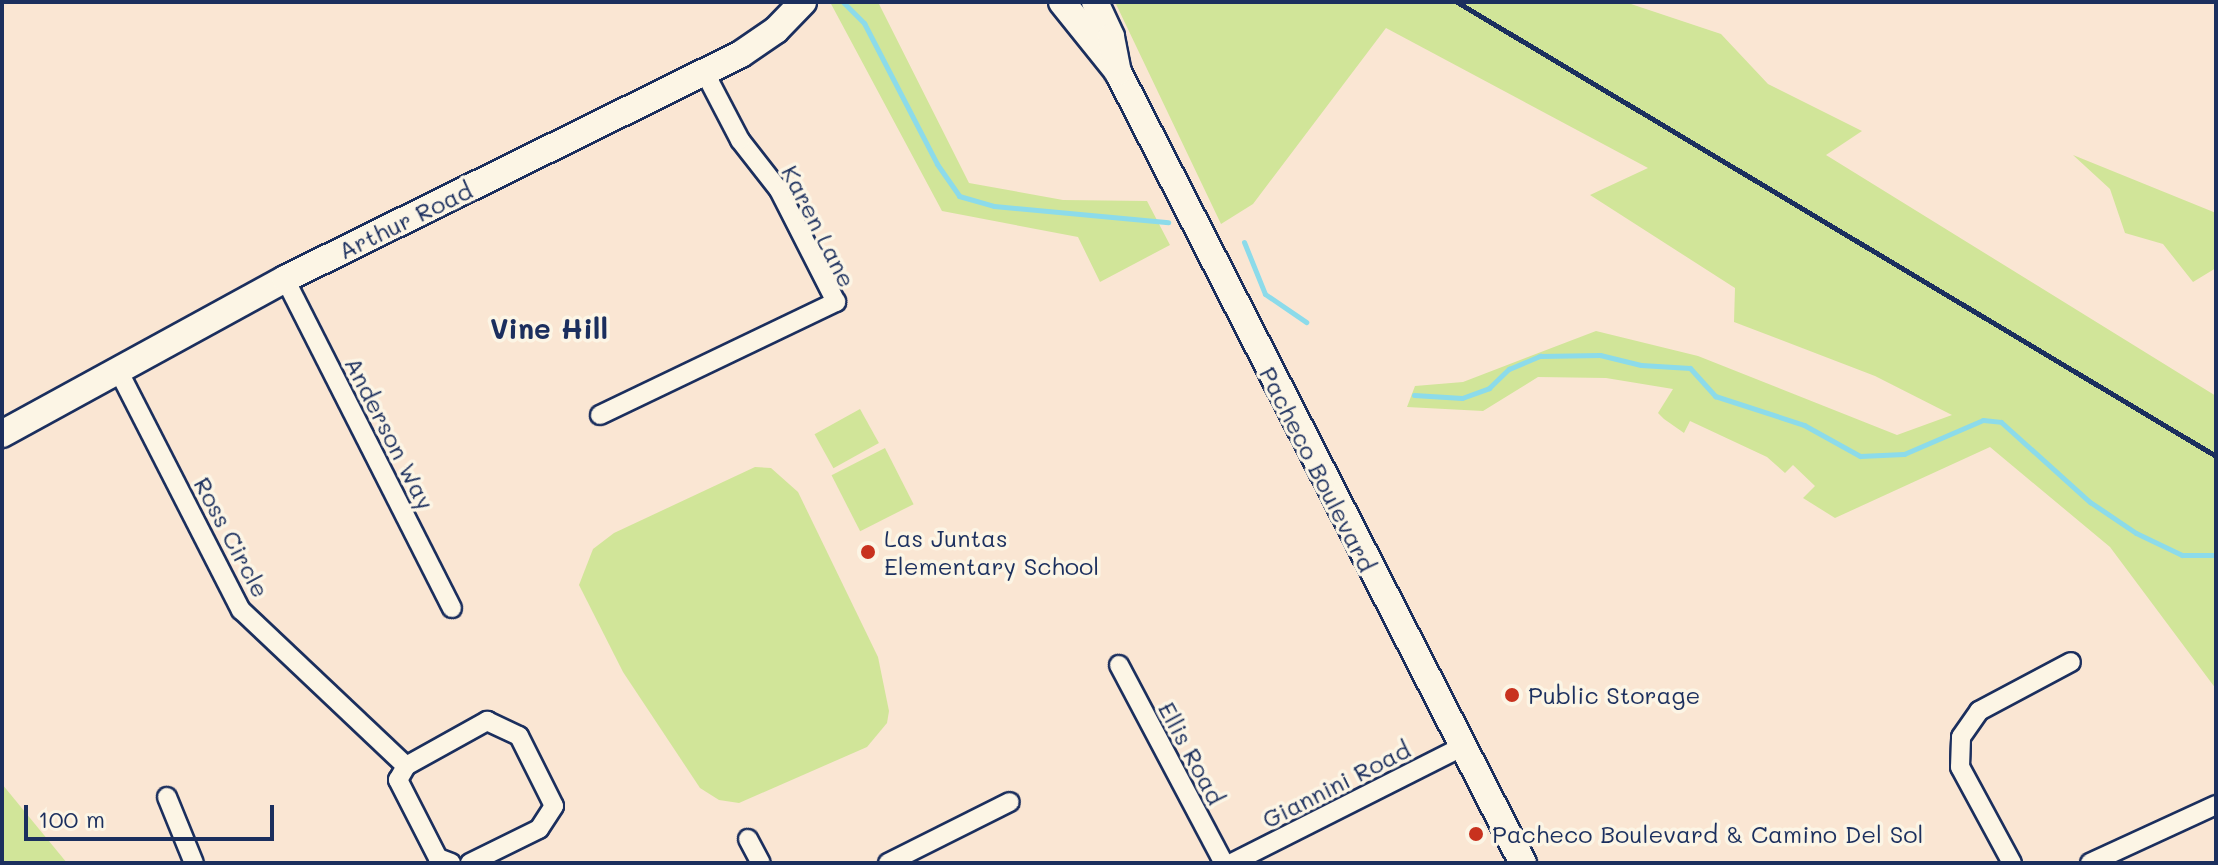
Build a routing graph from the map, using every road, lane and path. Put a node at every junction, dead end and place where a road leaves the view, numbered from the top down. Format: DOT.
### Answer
graph roads {
  1 [pos="803,2"];
  2 [pos="1062,2"];
  3 [pos="1095,2"];
  4 [pos="1118,72"];
  5 [pos="705,73"];
  6 [pos="285,279"];
  7 [pos="118,370"];
  8 [pos="600,415"];
  9 [pos="2,434"];
  10 [pos="452,608"];
  11 [pos="2071,662"];
  12 [pos="1119,665"];
  13 [pos="1462,747"];
  14 [pos="406,766"];
  15 [pos="167,797"];
  16 [pos="1010,802"];
  17 [pos="2216,805"];
  18 [pos="748,839"];
  19 [pos="2099,861"];
  20 [pos="194,863"];
  21 [pos="451,863"];
  22 [pos="470,863"];
  23 [pos="761,863"];
  24 [pos="888,863"];
  25 [pos="1224,863"];
  26 [pos="1232,863"];
  27 [pos="1523,863"];
  28 [pos="2012,863"];
  1 -- 5 [label="main road, Arthur Road"];
  2 -- 4 [label="main road, Pacheco Boulevard"];
  3 -- 4 [label="main road, Pacheco Boulevard"];
  4 -- 13 [label="main road, Pacheco Boulevard"];
  5 -- 6 [label="main road, Arthur Road"];
  5 -- 8 [label="street, Karen Lane"];
  6 -- 7 [label="main road, Arthur Road"];
  6 -- 10 [label="street, Anderson Way"];
  7 -- 9 [label="main road, Arthur Road"];
  7 -- 14 [label="street, Ross Circle"];
  11 -- 28 [label="street"];
  12 -- 25 [label="street, Ellis Road"];
  13 -- 26 [label="street, Giannini Road"];
  13 -- 27 [label="main road, Pacheco Boulevard"];
  14 -- 21 [label="street"];
  14 -- 22 [label="street"];
  15 -- 20 [label="street"];
  16 -- 24 [label="street"];
  17 -- 19 [label="street"];
  18 -- 23 [label="street"];
}
